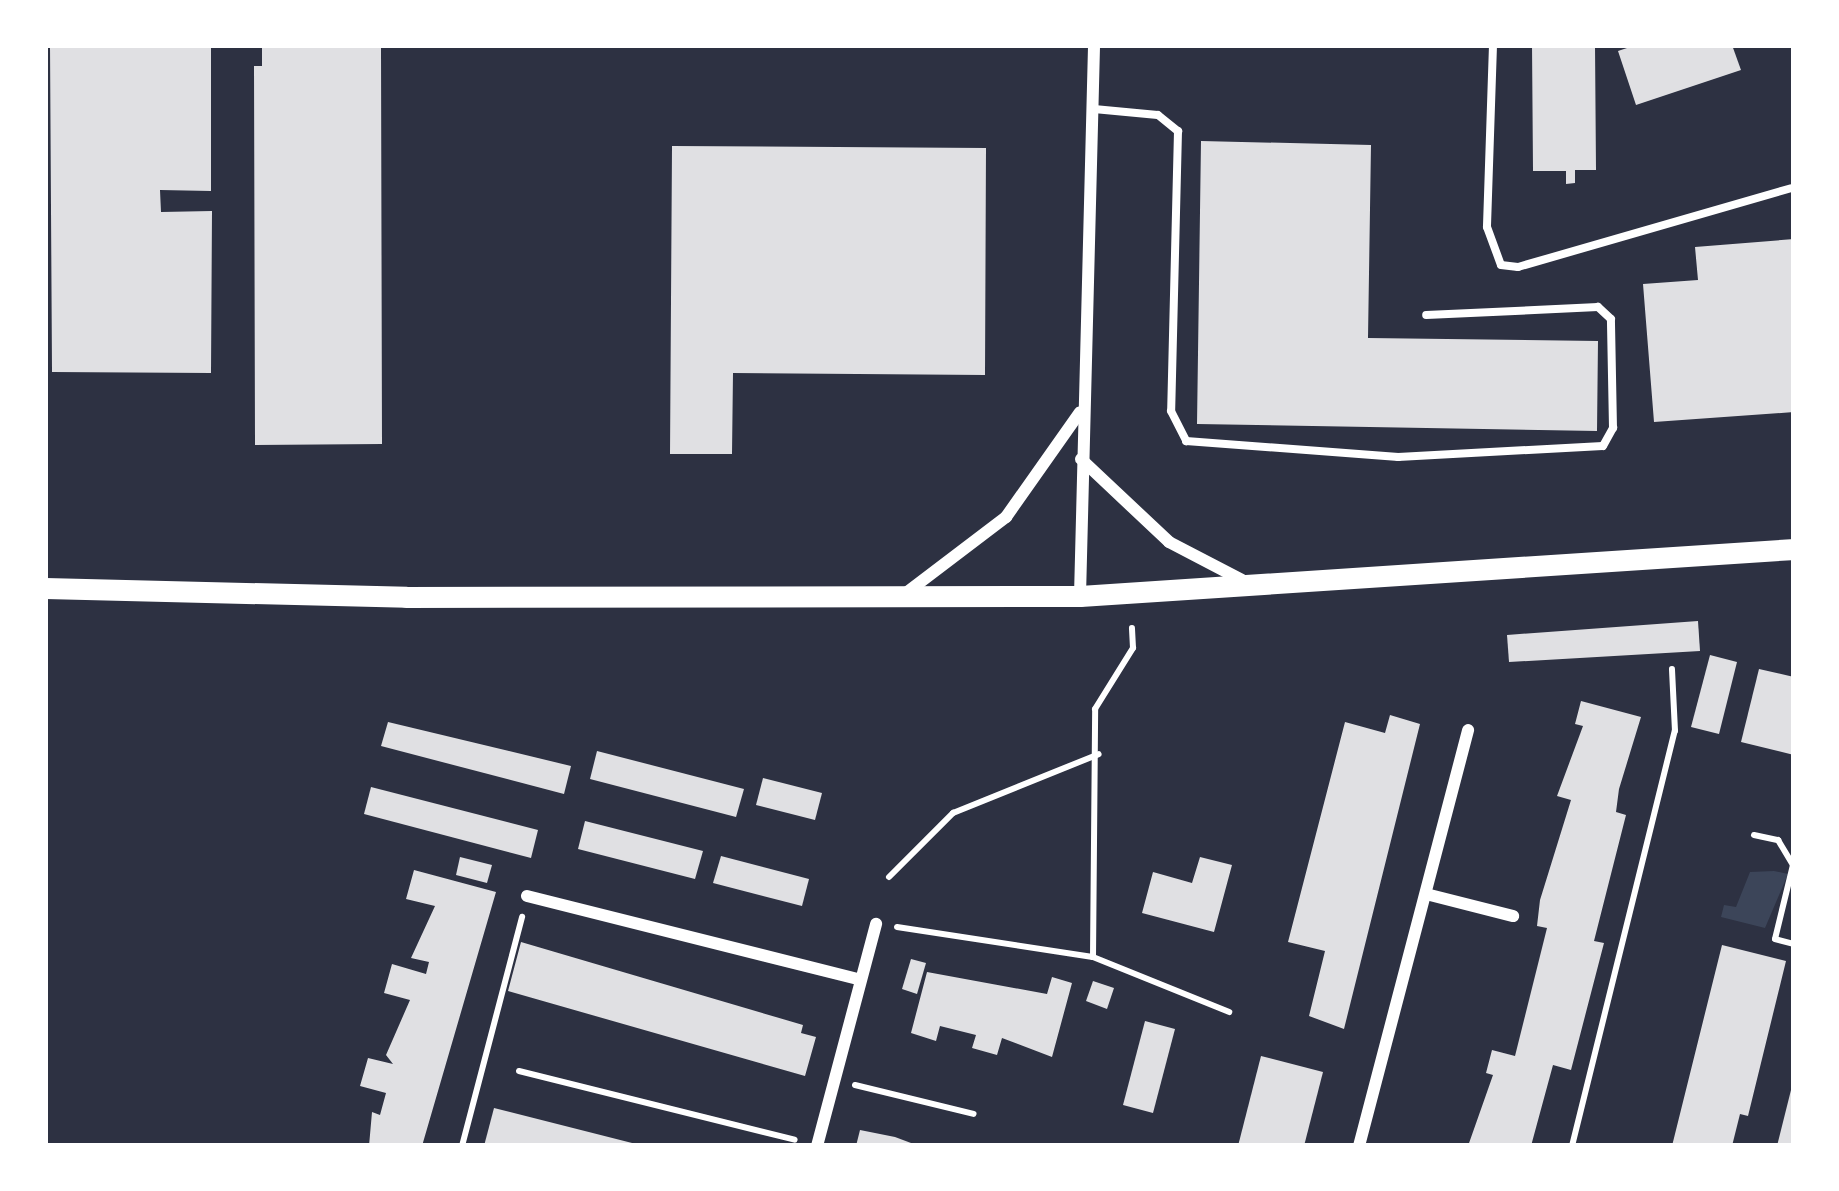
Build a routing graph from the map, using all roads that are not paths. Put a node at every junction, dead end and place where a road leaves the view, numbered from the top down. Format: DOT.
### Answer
graph roads {
  1 [pos="1094,45"];
  2 [pos="1493,45"];
  3 [pos="1092,109"];
  4 [pos="1791,188"];
  5 [pos="1426,315"];
  6 [pos="1081,411"];
  7 [pos="1081,459"];
  8 [pos="1794,549"];
  9 [pos="1260,587"];
  10 [pos="45,588"];
  11 [pos="1080,596"];
  12 [pos="896,598"];
  13 [pos="1468,730"];
  14 [pos="1426,894"];
  15 [pos="527,896"];
  16 [pos="1513,916"];
  17 [pos="876,924"];
  18 [pos="861,980"];
  19 [pos="818,1146"];
  20 [pos="1359,1146"];
  1 -- 3 [label="street"];
  2 -- 4 [label="lane"];
  3 -- 5 [label="lane"];
  3 -- 6 [label="street"];
  6 -- 7 [label="street"];
  6 -- 12 [label="street"];
  7 -- 9 [label="street"];
  7 -- 11 [label="street"];
  8 -- 9 [label="main road"];
  9 -- 11 [label="main road"];
  10 -- 12 [label="main road"];
  11 -- 12 [label="main road"];
  13 -- 14 [label="street"];
  14 -- 16 [label="street"];
  14 -- 20 [label="street"];
  15 -- 18 [label="street"];
  17 -- 18 [label="street"];
  18 -- 19 [label="street"];
}
